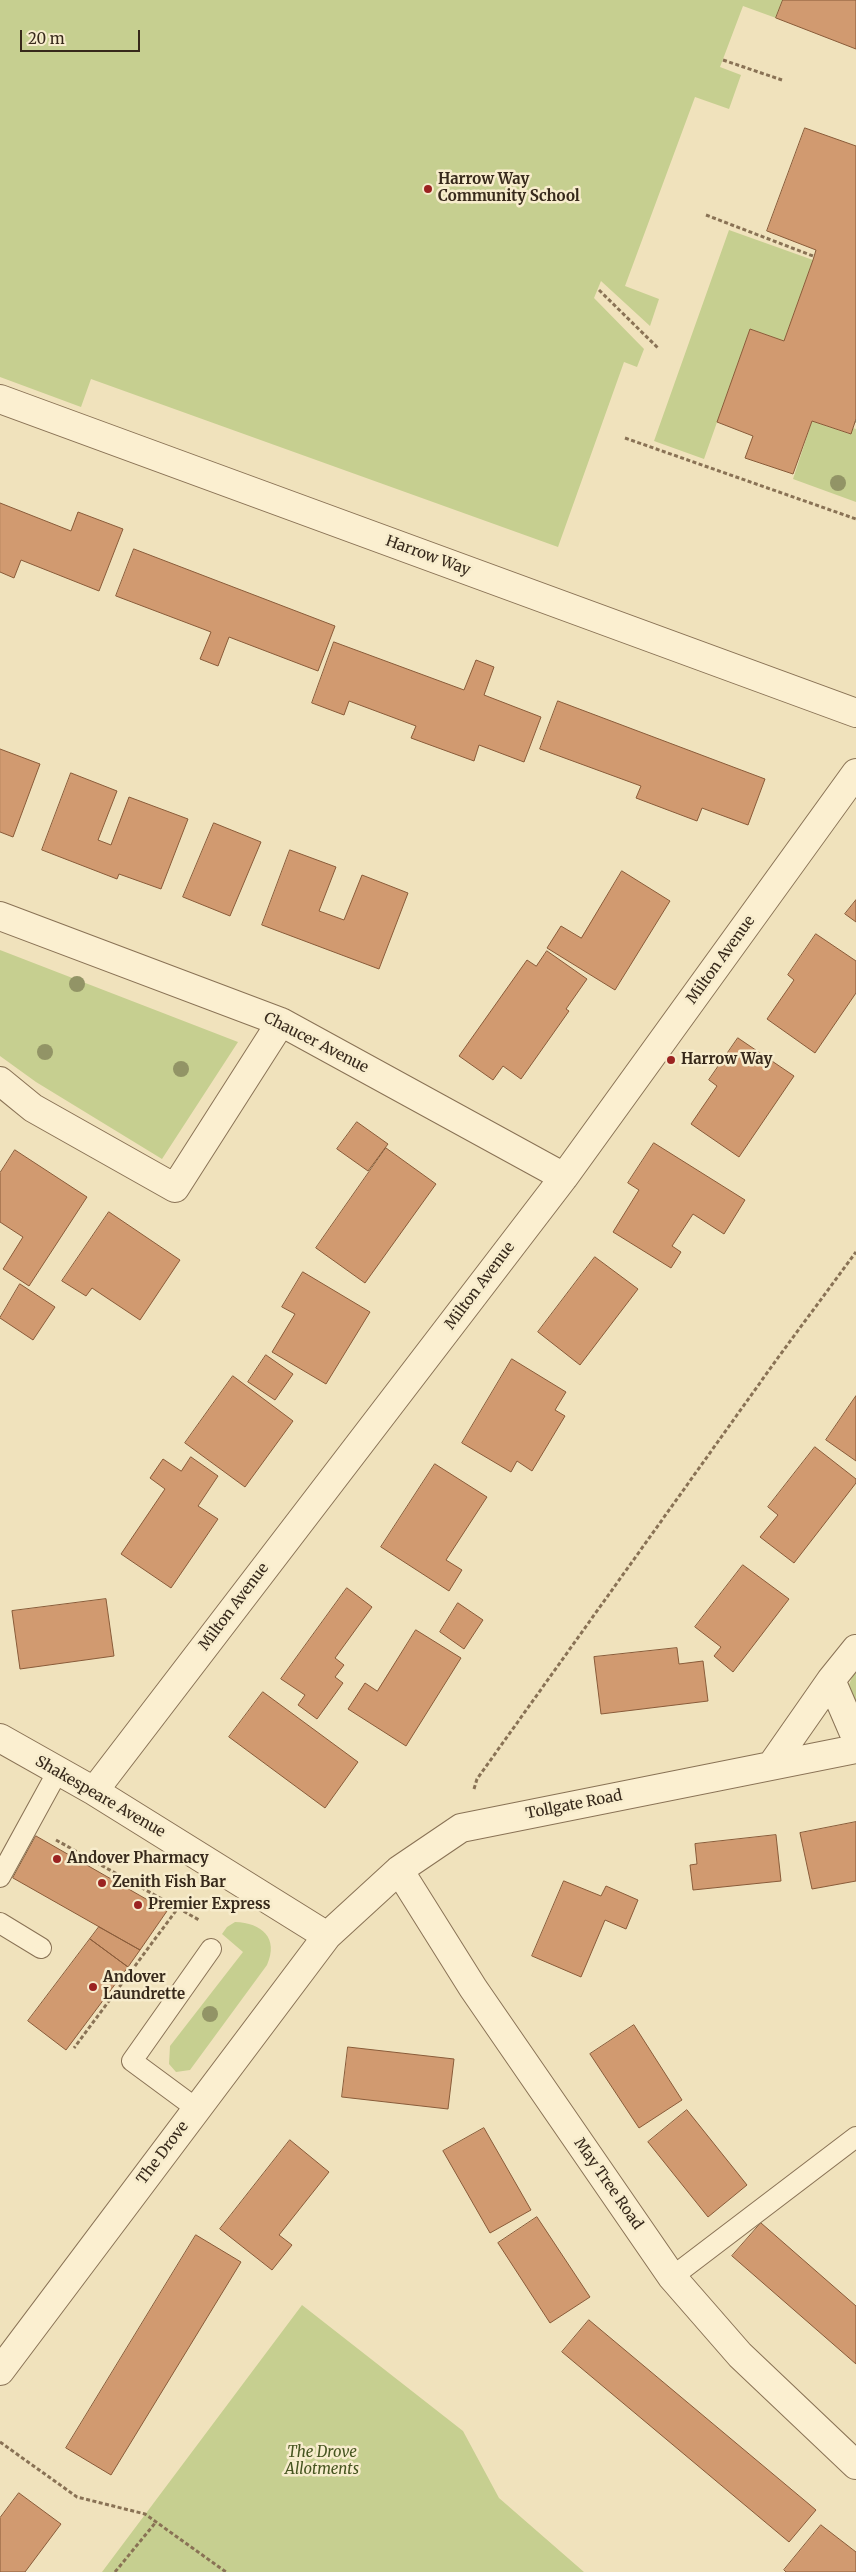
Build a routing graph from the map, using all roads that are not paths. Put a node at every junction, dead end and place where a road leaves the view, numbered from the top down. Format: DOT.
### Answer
graph roads {
  1 [pos="0,399"];
  2 [pos="856,713"];
  3 [pos="856,773"];
  4 [pos="0,916"];
  5 [pos="281,1022"];
  6 [pos="0,1081"];
  7 [pos="564,1176"];
  8 [pos="856,1649"];
  9 [pos="831,1680"];
  10 [pos="0,1738"];
  11 [pos="856,1738"];
  12 [pos="856,1749"];
  13 [pos="772,1766"];
  14 [pos="58,1771"];
  15 [pos="94,1791"];
  16 [pos="399,1870"];
  17 [pos="0,1877"];
  18 [pos="0,1923"];
  19 [pos="327,1936"];
  20 [pos="40,1948"];
  21 [pos="211,1949"];
  22 [pos="196,2110"];
  23 [pos="856,2137"];
  24 [pos="672,2277"];
  25 [pos="0,2371"];
  26 [pos="855,2462"];
  1 -- 2 [label="street, Harrow Way"];
  3 -- 7 [label="street, Milton Avenue"];
  4 -- 5 [label="street, Chaucer Avenue"];
  5 -- 6 [label="street"];
  5 -- 7 [label="street, Chaucer Avenue"];
  7 -- 15 [label="street, Milton Avenue"];
  8 -- 9 [label="street"];
  9 -- 11 [label="street"];
  9 -- 13 [label="street"];
  10 -- 14 [label="street, Shakespeare Avenue"];
  12 -- 13 [label="street, Tollgate Road"];
  13 -- 16 [label="street, Tollgate Road"];
  14 -- 15 [label="street, Shakespeare Avenue"];
  14 -- 17 [label="lane"];
  15 -- 19 [label="street, Shakespeare Avenue"];
  16 -- 19 [label="street, Tollgate Road"];
  16 -- 24 [label="street, May Tree Road"];
  18 -- 20 [label="lane"];
  19 -- 22 [label="street, The Drove"];
  21 -- 22 [label="lane"];
  22 -- 25 [label="street, The Drove"];
  23 -- 24 [label="lane"];
  24 -- 26 [label="street, May Tree Road"];
}
